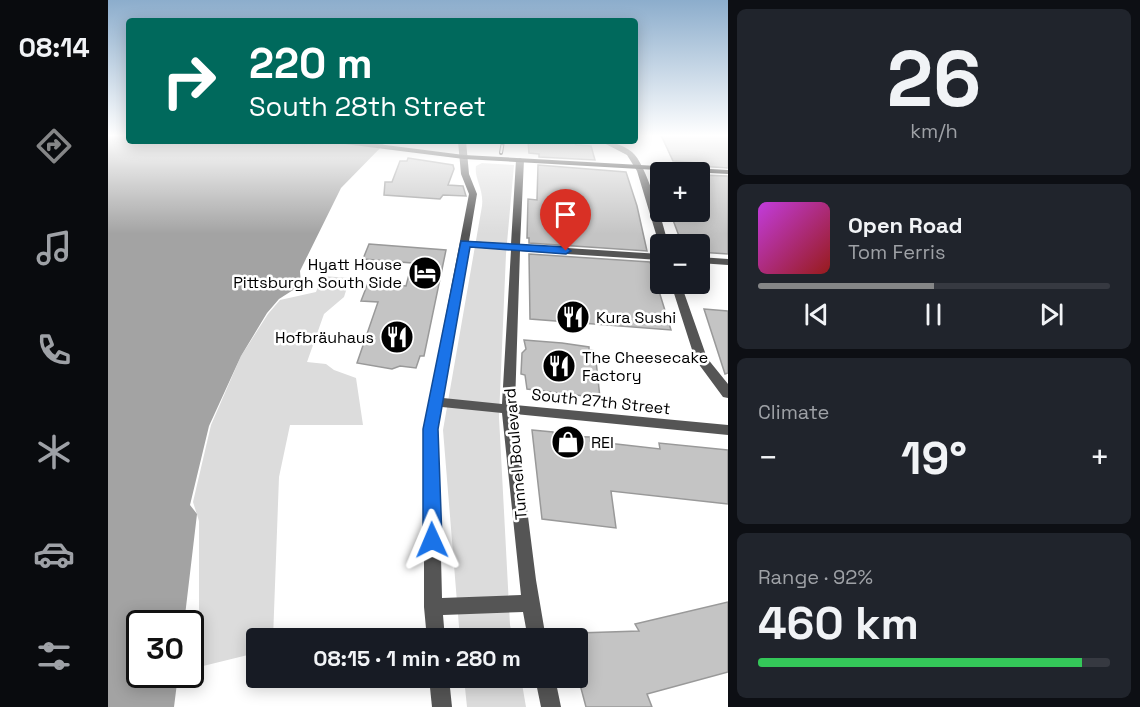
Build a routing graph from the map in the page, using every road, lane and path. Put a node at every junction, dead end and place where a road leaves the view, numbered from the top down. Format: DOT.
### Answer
graph roads {
  1 [pos="465,168"];
  2 [pos="520,168"];
  3 [pos="638,168"];
  4 [pos="656,168"];
  5 [pos="728,172"];
  6 [pos="661,234"];
  7 [pos="465,244"];
  8 [pos="515,247"];
  9 [pos="650,256"];
  10 [pos="710,261"];
  11 [pos="728,262"];
  12 [pos="679,294"];
  13 [pos="728,394"];
  14 [pos="435,402"];
  15 [pos="508,409"];
  16 [pos="728,430"];
  17 [pos="530,603"];
  18 [pos="434,607"];
  19 [pos="435,628"];
  20 [pos="535,628"];
  21 [pos="440,688"];
  22 [pos="547,688"];
  23 [pos="442,707"];
  24 [pos="551,707"];
  1 -- 7 [label="street"];
  2 -- 8 [label="street, Tunnel Boulevard"];
  3 -- 6 [label="street"];
  4 -- 5 [label="main road"];
  7 -- 8 [label="street"];
  7 -- 14 [label="street"];
  8 -- 9 [label="street"];
  8 -- 15 [label="street, Tunnel Boulevard"];
  10 -- 11 [label="street"];
  12 -- 13 [label="street"];
  14 -- 15 [label="street, South 27th Street"];
  14 -- 18 [label="street"];
  15 -- 16 [label="street, South 27th Street"];
  15 -- 17 [label="street, Tunnel Boulevard"];
  17 -- 18 [label="street"];
  17 -- 20 [label="street, Tunnel Boulevard"];
  18 -- 19 [label="street"];
  21 -- 23 [label="street"];
  22 -- 24 [label="street"];
}
